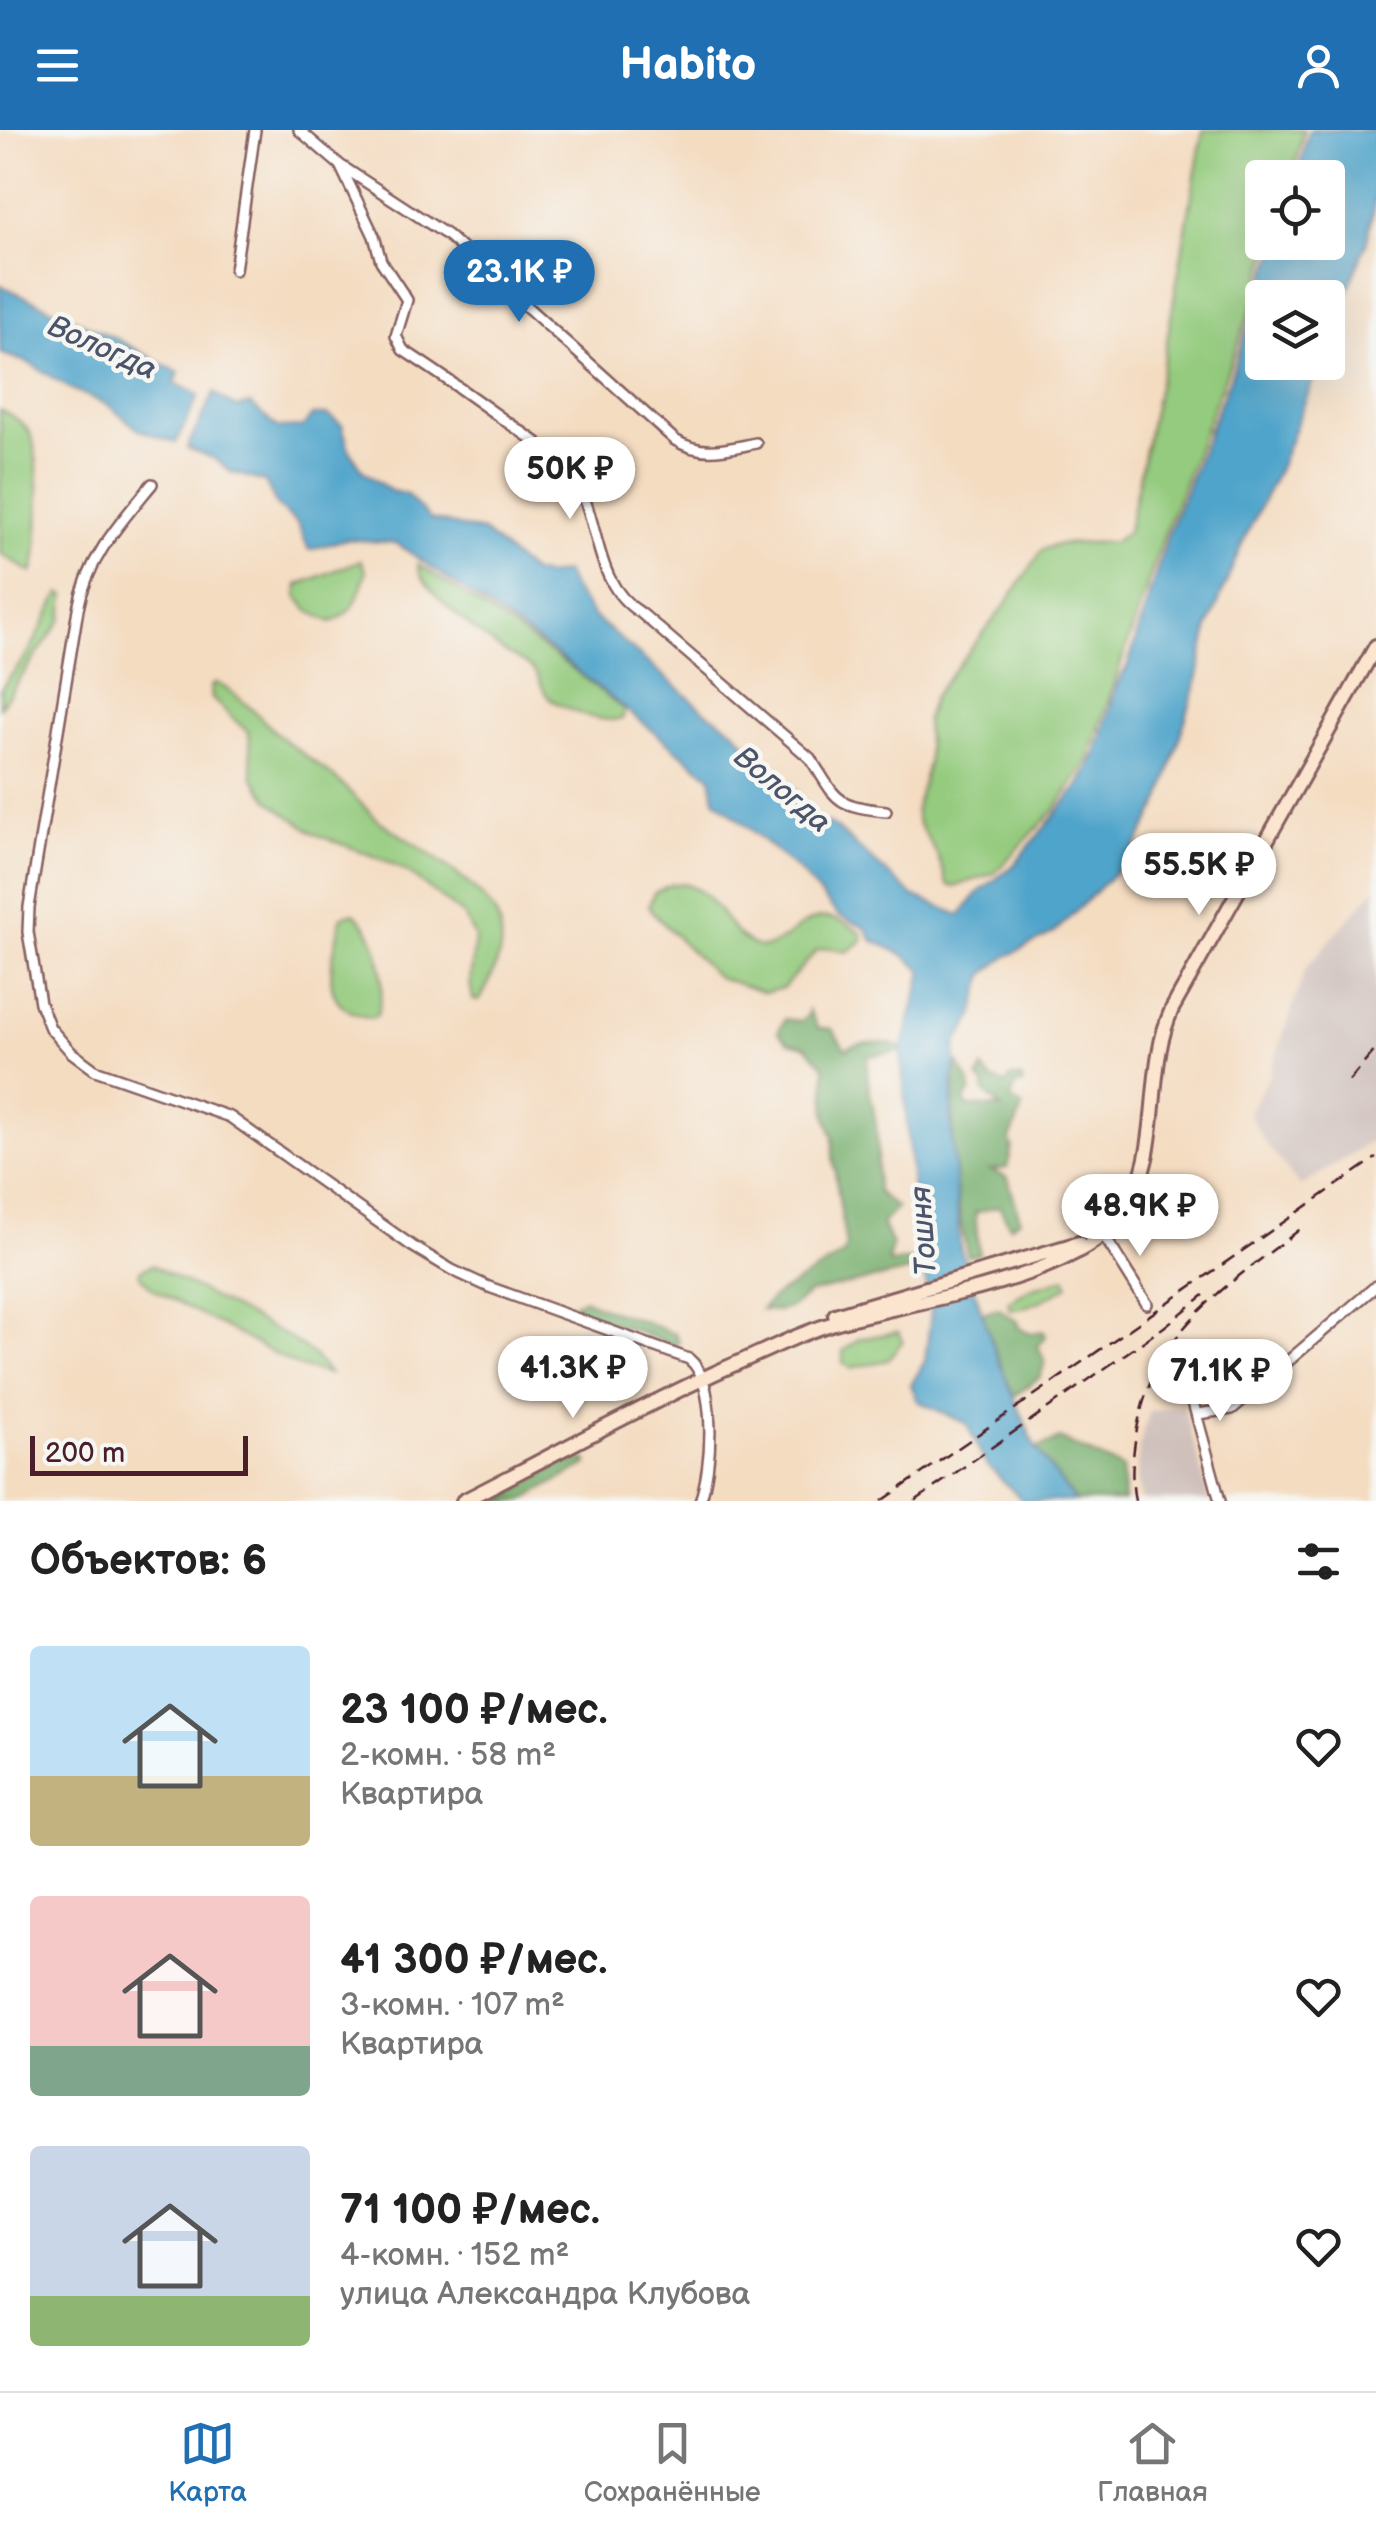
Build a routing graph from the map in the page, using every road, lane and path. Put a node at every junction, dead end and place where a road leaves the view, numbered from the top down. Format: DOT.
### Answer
graph roads {
  1 [pos="255,130"];
  2 [pos="299,130"];
  3 [pos="340,165"];
  4 [pos="236,270"];
  5 [pos="756,444"];
  6 [pos="152,484"];
  7 [pos="1376,646"];
  8 [pos="886,811"];
  9 [pos="1103,1234"];
  10 [pos="1376,1286"];
  11 [pos="1147,1304"];
  12 [pos="1180,1354"];
  13 [pos="703,1378"];
  14 [pos="1198,1414"];
  15 [pos="463,1501"];
  16 [pos="700,1501"];
  17 [pos="1220,1501"];
  1 -- 4 [label="street"];
  2 -- 3 [label="street"];
  3 -- 5 [label="street"];
  3 -- 8 [label="street"];
  6 -- 13 [label="street"];
  7 -- 9 [label="main road"];
  9 -- 11 [label="street"];
  9 -- 13 [label="main road"];
  10 -- 14 [label="street"];
  12 -- 14 [label="street"];
  13 -- 15 [label="main road"];
  13 -- 16 [label="street"];
  14 -- 17 [label="street"];
}
